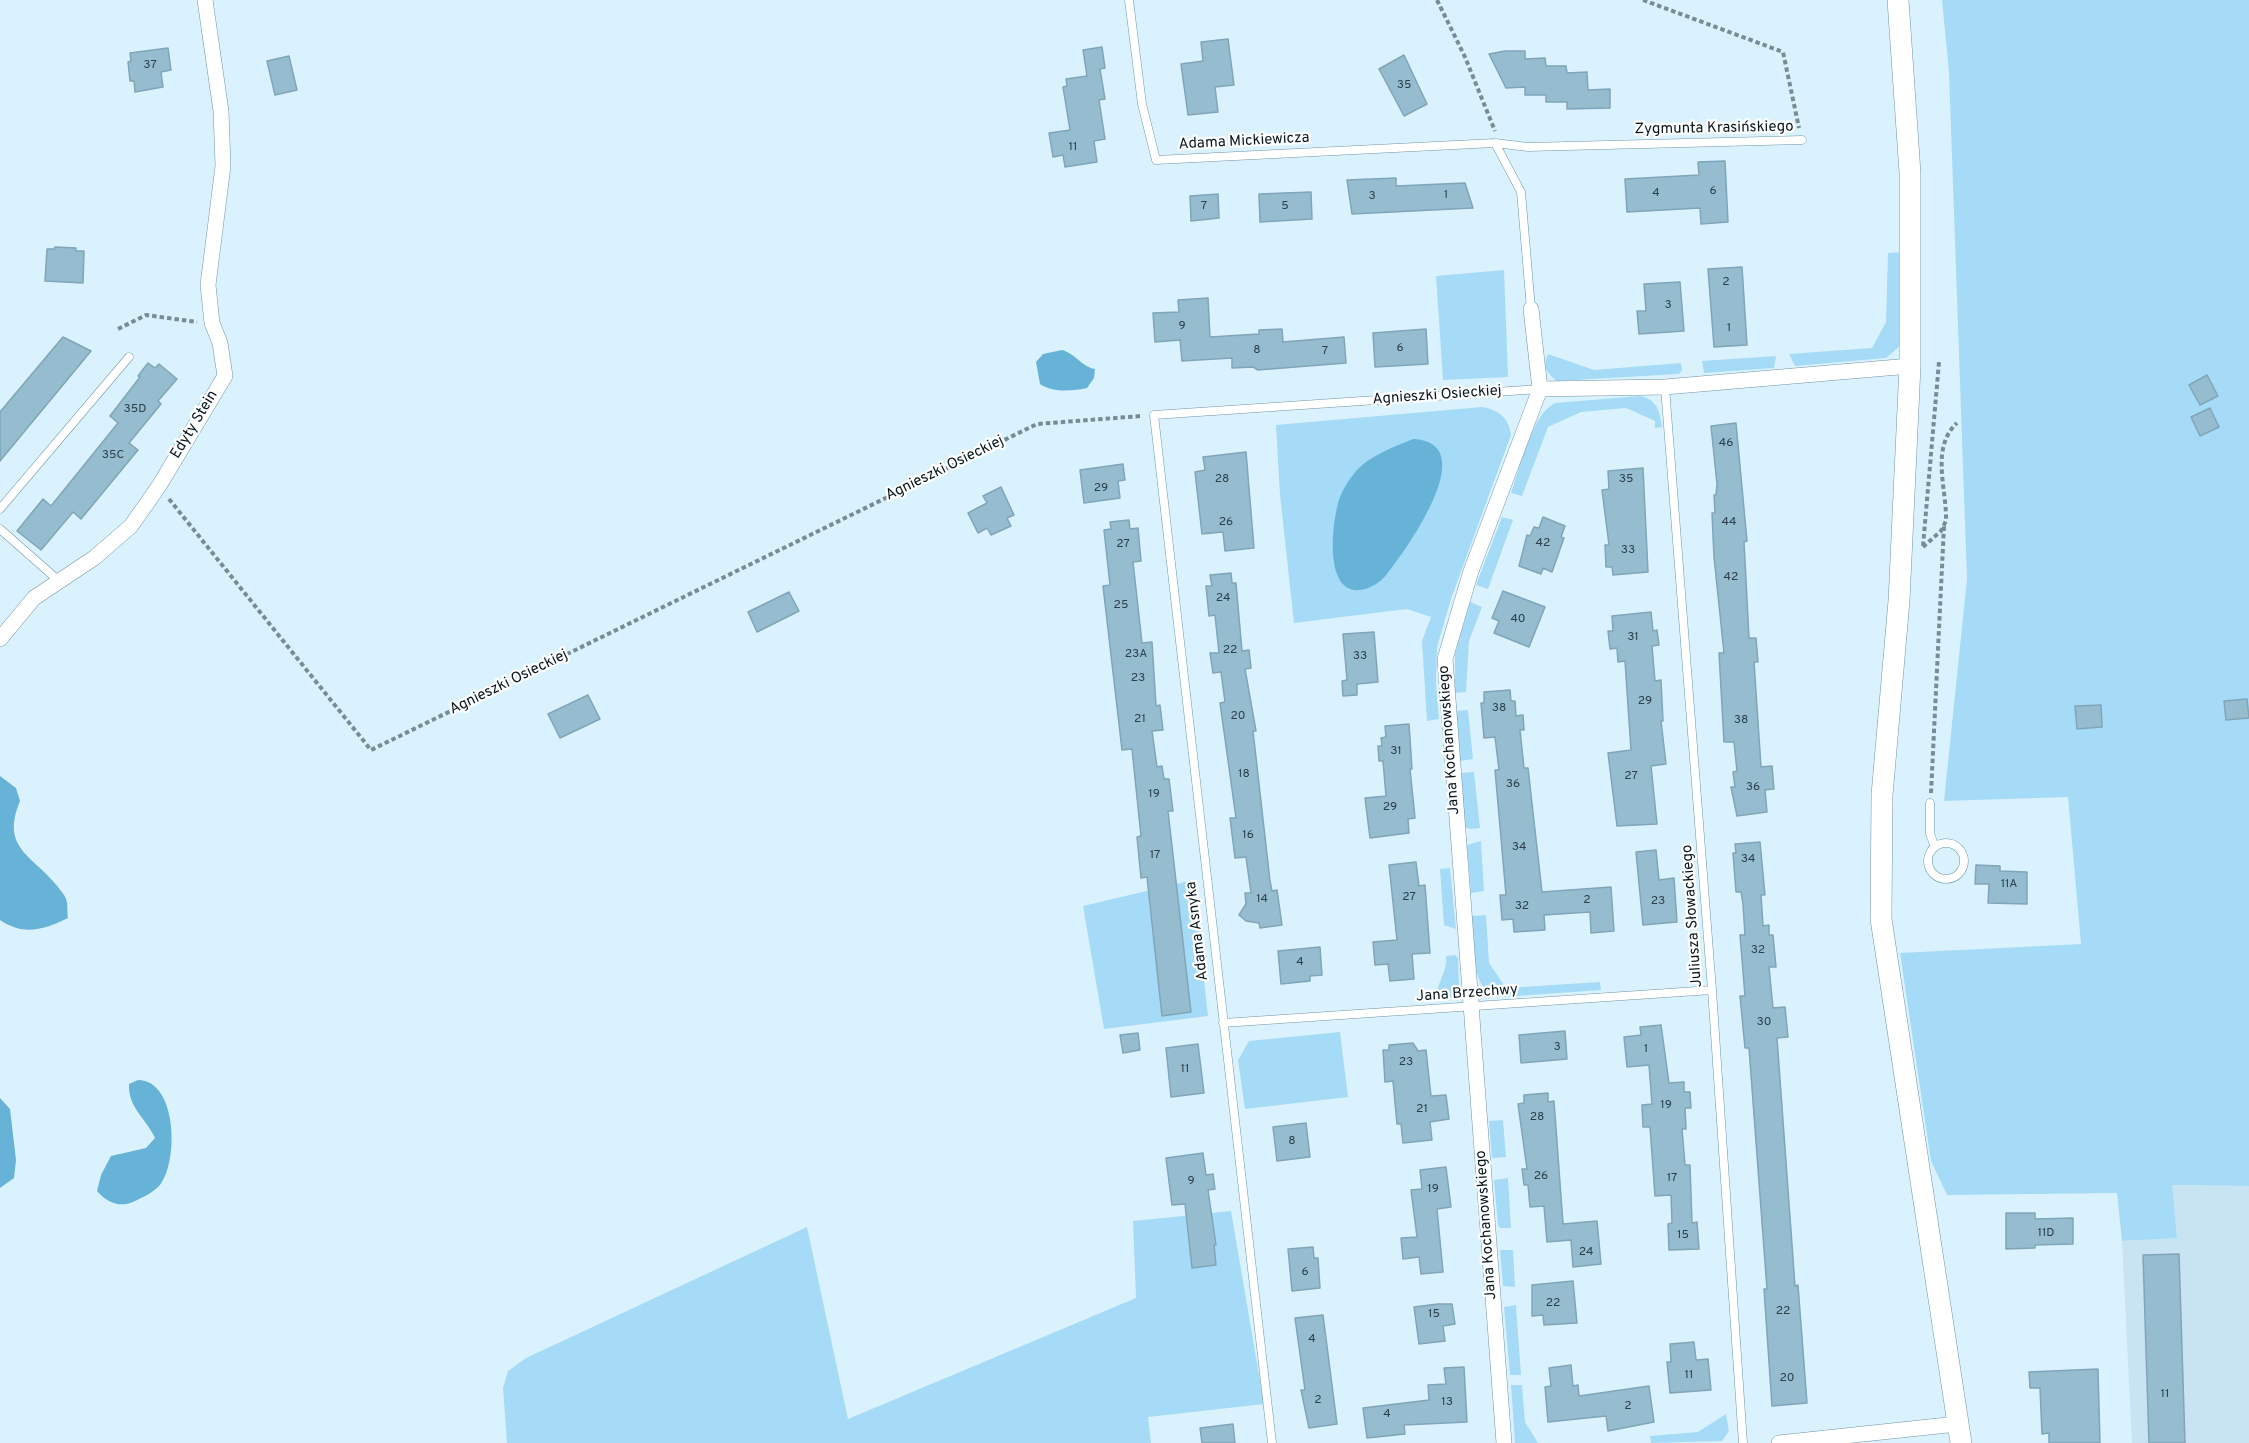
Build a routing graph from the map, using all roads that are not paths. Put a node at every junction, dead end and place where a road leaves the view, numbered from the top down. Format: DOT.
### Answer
graph roads {
  1 [pos="205,0"];
  2 [pos="1129,0"];
  3 [pos="1898,0"];
  4 [pos="1802,140"];
  5 [pos="1495,143"];
  6 [pos="1531,309"];
  7 [pos="129,357"];
  8 [pos="1910,366"];
  9 [pos="1665,387"];
  10 [pos="1540,389"];
  11 [pos="1154,415"];
  12 [pos="0,509"];
  13 [pos="0,529"];
  14 [pos="59,581"];
  15 [pos="0,639"];
  16 [pos="1930,803"];
  17 [pos="1935,848"];
  18 [pos="1712,990"];
  19 [pos="1470,1007"];
  20 [pos="1222,1023"];
  21 [pos="1959,1433"];
  22 [pos="1272,1443"];
  23 [pos="1504,1443"];
  24 [pos="1743,1443"];
  25 [pos="1779,1443"];
  1 -- 14 [label="street, Edyty Stein"];
  2 -- 5 [label="lane, Adama Mickiewicza"];
  3 -- 8 [label="street"];
  4 -- 5 [label="lane, Zygmunta Krasińskiego"];
  5 -- 6 [label="lane, Jana Kochanowskiego"];
  6 -- 10 [label="street, Jana Kochanowskiego"];
  7 -- 12 [label="lane"];
  8 -- 9 [label="street, Agnieszki Osieckiej"];
  8 -- 21 [label="street"];
  9 -- 10 [label="street, Agnieszki Osieckiej"];
  9 -- 18 [label="lane, Juliusza Słowackiego"];
  10 -- 11 [label="lane, Agnieszki Osieckiej"];
  10 -- 19 [label="street, Jana Kochanowskiego"];
  11 -- 20 [label="lane, Adama Asnyka"];
  13 -- 14 [label="lane"];
  14 -- 15 [label="street, Edyty Stein"];
  16 -- 17 [label="lane"];
  17 -- 17 [label="lane"];
  18 -- 19 [label="lane, Jana Brzechwy"];
  18 -- 24 [label="lane, Juliusza Słowackiego"];
  19 -- 20 [label="lane, Jana Brzechwy"];
  19 -- 23 [label="street, Jana Kochanowskiego"];
  20 -- 22 [label="lane, Adama Asnyka"];
  21 -- 25 [label="street"];
}
